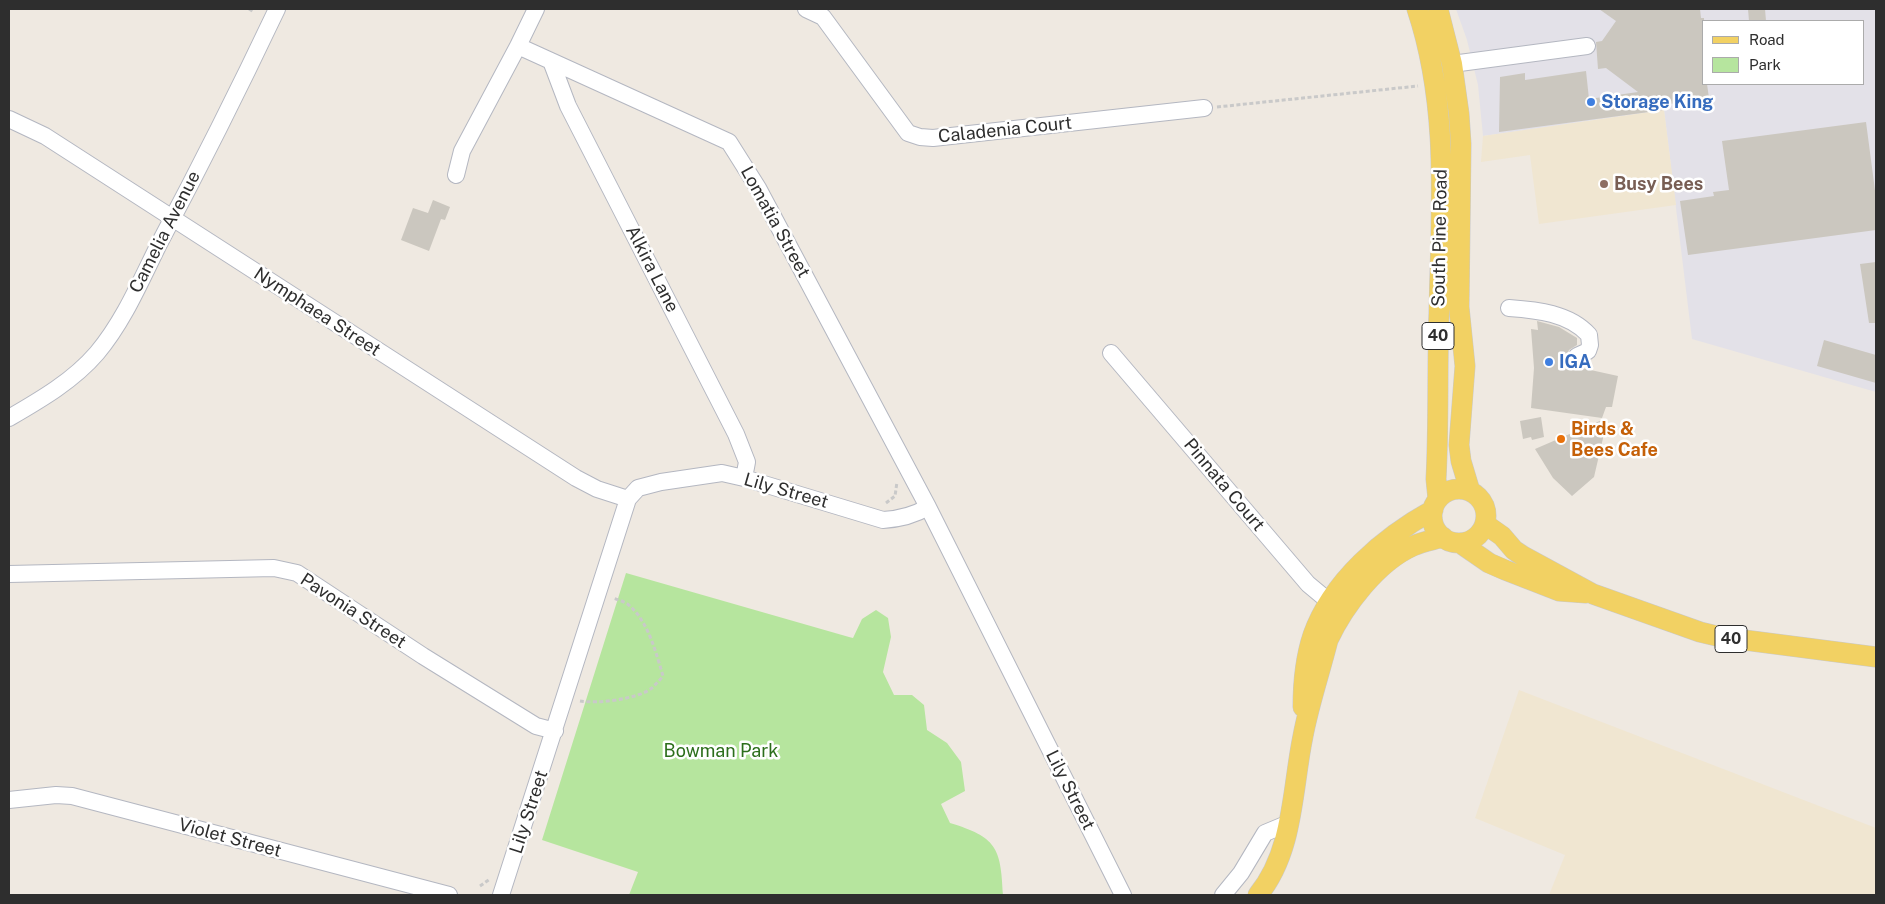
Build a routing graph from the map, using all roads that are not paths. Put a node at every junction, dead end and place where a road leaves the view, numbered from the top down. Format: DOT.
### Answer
graph roads {
  1 [pos="277,9"];
  2 [pos="536,9"];
  3 [pos="806,9"];
  4 [pos="1417,9"];
  5 [pos="1438,9"];
  6 [pos="518,46"];
  7 [pos="1587,46"];
  8 [pos="551,61"];
  9 [pos="1452,64"];
  10 [pos="1204,108"];
  11 [pos="9,118"];
  12 [pos="456,175"];
  13 [pos="173,218"];
  14 [pos="1509,308"];
  15 [pos="1111,353"];
  16 [pos="1577,356"];
  17 [pos="9,418"];
  18 [pos="744,478"];
  19 [pos="1470,491"];
  20 [pos="628,499"];
  21 [pos="1435,505"];
  22 [pos="928,507"];
  23 [pos="1485,524"];
  24 [pos="1451,540"];
  25 [pos="9,574"];
  26 [pos="1593,594"];
  27 [pos="1336,608"];
  28 [pos="1876,657"];
  29 [pos="555,731"];
  30 [pos="9,800"];
  31 [pos="1289,823"];
  32 [pos="449,895"];
  33 [pos="502,895"];
  34 [pos="1123,895"];
  35 [pos="1223,895"];
  36 [pos="1258,895"];
  1 -- 13 [label="street, Camelia Avenue"];
  2 -- 6 [label="street"];
  3 -- 10 [label="street, Caladenia Court"];
  4 -- 21 [label="main road, South Pine Road / 40"];
  5 -- 9 [label="main road, South Pine Road / 40"];
  6 -- 8 [label="street, Lomatia Street"];
  6 -- 12 [label="street"];
  7 -- 9 [label="street"];
  8 -- 18 [label="street, Alkira Lane"];
  8 -- 22 [label="street, Lomatia Street"];
  9 -- 19 [label="main road, South Pine Road / 40"];
  11 -- 13 [label="street, Nymphaea Street"];
  13 -- 17 [label="street, Camelia Avenue"];
  13 -- 20 [label="street, Nymphaea Street"];
  14 -- 16 [label="street"];
  15 -- 27 [label="street, Pinnata Court"];
  18 -- 20 [label="street, Lily Street"];
  18 -- 22 [label="street, Lily Street"];
  19 -- 21 [label="main road"];
  19 -- 23 [label="main road, 40"];
  20 -- 29 [label="street, Lily Street"];
  21 -- 24 [label="main road, 40"];
  21 -- 27 [label="main road"];
  22 -- 34 [label="street, Lily Street"];
  23 -- 24 [label="main road"];
  23 -- 26 [label="main road, 40"];
  24 -- 26 [label="main road, 40"];
  24 -- 27 [label="main road"];
  25 -- 29 [label="street, Pavonia Street"];
  26 -- 28 [label="main road, 40"];
  27 -- 31 [label="main road"];
  29 -- 33 [label="street, Lily Street"];
  30 -- 32 [label="street, Violet Street"];
  31 -- 35 [label="street"];
  31 -- 36 [label="main road"];
}
